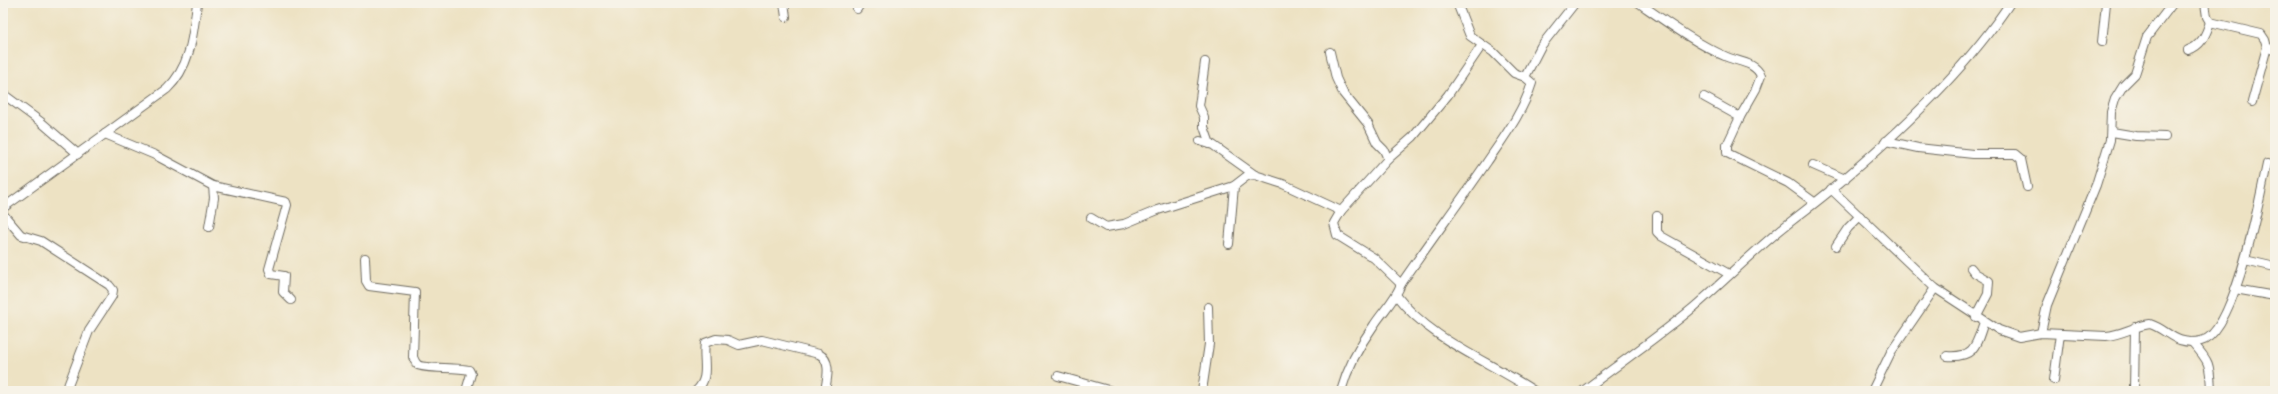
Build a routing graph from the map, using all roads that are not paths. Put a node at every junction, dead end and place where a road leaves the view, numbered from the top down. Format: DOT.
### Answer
graph roads {
  1 [pos="197,3"];
  2 [pos="784,3"];
  3 [pos="1457,3"];
  4 [pos="1575,3"];
  5 [pos="1639,3"];
  6 [pos="2010,3"];
  7 [pos="2106,3"];
  8 [pos="2174,3"];
  9 [pos="2205,3"];
  10 [pos="786,17"];
  11 [pos="2210,22"];
  12 [pos="2102,42"];
  13 [pos="1482,45"];
  14 [pos="2267,47"];
  15 [pos="2188,50"];
  16 [pos="2275,51"];
  17 [pos="1330,52"];
  18 [pos="1205,62"];
  19 [pos="1525,77"];
  20 [pos="3,94"];
  21 [pos="1704,97"];
  22 [pos="2252,102"];
  23 [pos="1740,117"];
  24 [pos="2112,132"];
  25 [pos="105,134"];
  26 [pos="2164,137"];
  27 [pos="1200,141"];
  28 [pos="1886,141"];
  29 [pos="1210,144"];
  30 [pos="78,154"];
  31 [pos="1388,159"];
  32 [pos="2267,164"];
  33 [pos="1813,165"];
  34 [pos="1255,175"];
  35 [pos="1845,179"];
  36 [pos="213,186"];
  37 [pos="1234,186"];
  38 [pos="2027,187"];
  39 [pos="1831,189"];
  40 [pos="1814,202"];
  41 [pos="3,208"];
  42 [pos="1341,211"];
  43 [pos="3,214"];
  44 [pos="1657,216"];
  45 [pos="1860,216"];
  46 [pos="1091,218"];
  47 [pos="209,227"];
  48 [pos="1229,244"];
  49 [pos="1836,246"];
  50 [pos="365,258"];
  51 [pos="2245,260"];
  52 [pos="2275,267"];
  53 [pos="1971,268"];
  54 [pos="1729,274"];
  55 [pos="1401,284"];
  56 [pos="1934,288"];
  57 [pos="2235,289"];
  58 [pos="1396,295"];
  59 [pos="2275,296"];
  60 [pos="291,300"];
  61 [pos="1208,307"];
  62 [pos="1976,317"];
  63 [pos="1984,322"];
  64 [pos="2135,327"];
  65 [pos="2041,333"];
  66 [pos="2060,334"];
  67 [pos="2192,342"];
  68 [pos="1946,356"];
  69 [pos="1058,376"];
  70 [pos="2054,380"];
  71 [pos="66,391"];
  72 [pos="466,391"];
  73 [pos="696,391"];
  74 [pos="825,391"];
  75 [pos="1112,391"];
  76 [pos="1202,391"];
  77 [pos="1341,391"];
  78 [pos="1534,391"];
  79 [pos="1583,391"];
  80 [pos="1872,391"];
  81 [pos="2134,391"];
  82 [pos="2211,391"];
  1 -- 25 [label="street"];
  2 -- 10 [label="street"];
  3 -- 13 [label="street"];
  4 -- 19 [label="street"];
  5 -- 23 [label="street"];
  6 -- 28 [label="street"];
  7 -- 12 [label="street"];
  8 -- 24 [label="street"];
  9 -- 11 [label="street"];
  11 -- 14 [label="street"];
  11 -- 15 [label="street"];
  13 -- 19 [label="street"];
  13 -- 31 [label="street"];
  14 -- 16 [label="street"];
  14 -- 22 [label="street"];
  17 -- 31 [label="street"];
  18 -- 29 [label="street"];
  19 -- 55 [label="street"];
  20 -- 30 [label="street"];
  21 -- 23 [label="street"];
  23 -- 40 [label="street"];
  24 -- 26 [label="street"];
  24 -- 65 [label="street"];
  25 -- 30 [label="street"];
  25 -- 36 [label="street"];
  27 -- 29 [label="street"];
  28 -- 35 [label="street"];
  28 -- 38 [label="street"];
  29 -- 34 [label="street"];
  30 -- 41 [label="street"];
  31 -- 42 [label="street"];
  32 -- 51 [label="street"];
  33 -- 35 [label="street"];
  34 -- 37 [label="street"];
  34 -- 42 [label="street"];
  35 -- 39 [label="street"];
  36 -- 47 [label="street"];
  36 -- 60 [label="street"];
  37 -- 46 [label="street"];
  37 -- 48 [label="street"];
  39 -- 40 [label="street"];
  39 -- 45 [label="street"];
  40 -- 54 [label="street"];
  42 -- 55 [label="street"];
  43 -- 71 [label="street"];
  44 -- 54 [label="street"];
  45 -- 49 [label="street"];
  45 -- 56 [label="street"];
  50 -- 72 [label="street"];
  51 -- 52 [label="street"];
  51 -- 57 [label="street"];
  53 -- 62 [label="street"];
  54 -- 79 [label="street"];
  55 -- 58 [label="street"];
  56 -- 62 [label="street"];
  56 -- 80 [label="street"];
  57 -- 59 [label="street"];
  57 -- 67 [label="street"];
  58 -- 77 [label="street"];
  58 -- 78 [label="street"];
  61 -- 76 [label="street"];
  62 -- 63 [label="street"];
  63 -- 65 [label="street"];
  63 -- 68 [label="street"];
  64 -- 66 [label="street"];
  64 -- 67 [label="street"];
  64 -- 81 [label="street"];
  65 -- 66 [label="street"];
  66 -- 70 [label="street"];
  67 -- 82 [label="street"];
  69 -- 75 [label="street"];
  73 -- 74 [label="street"];
}
